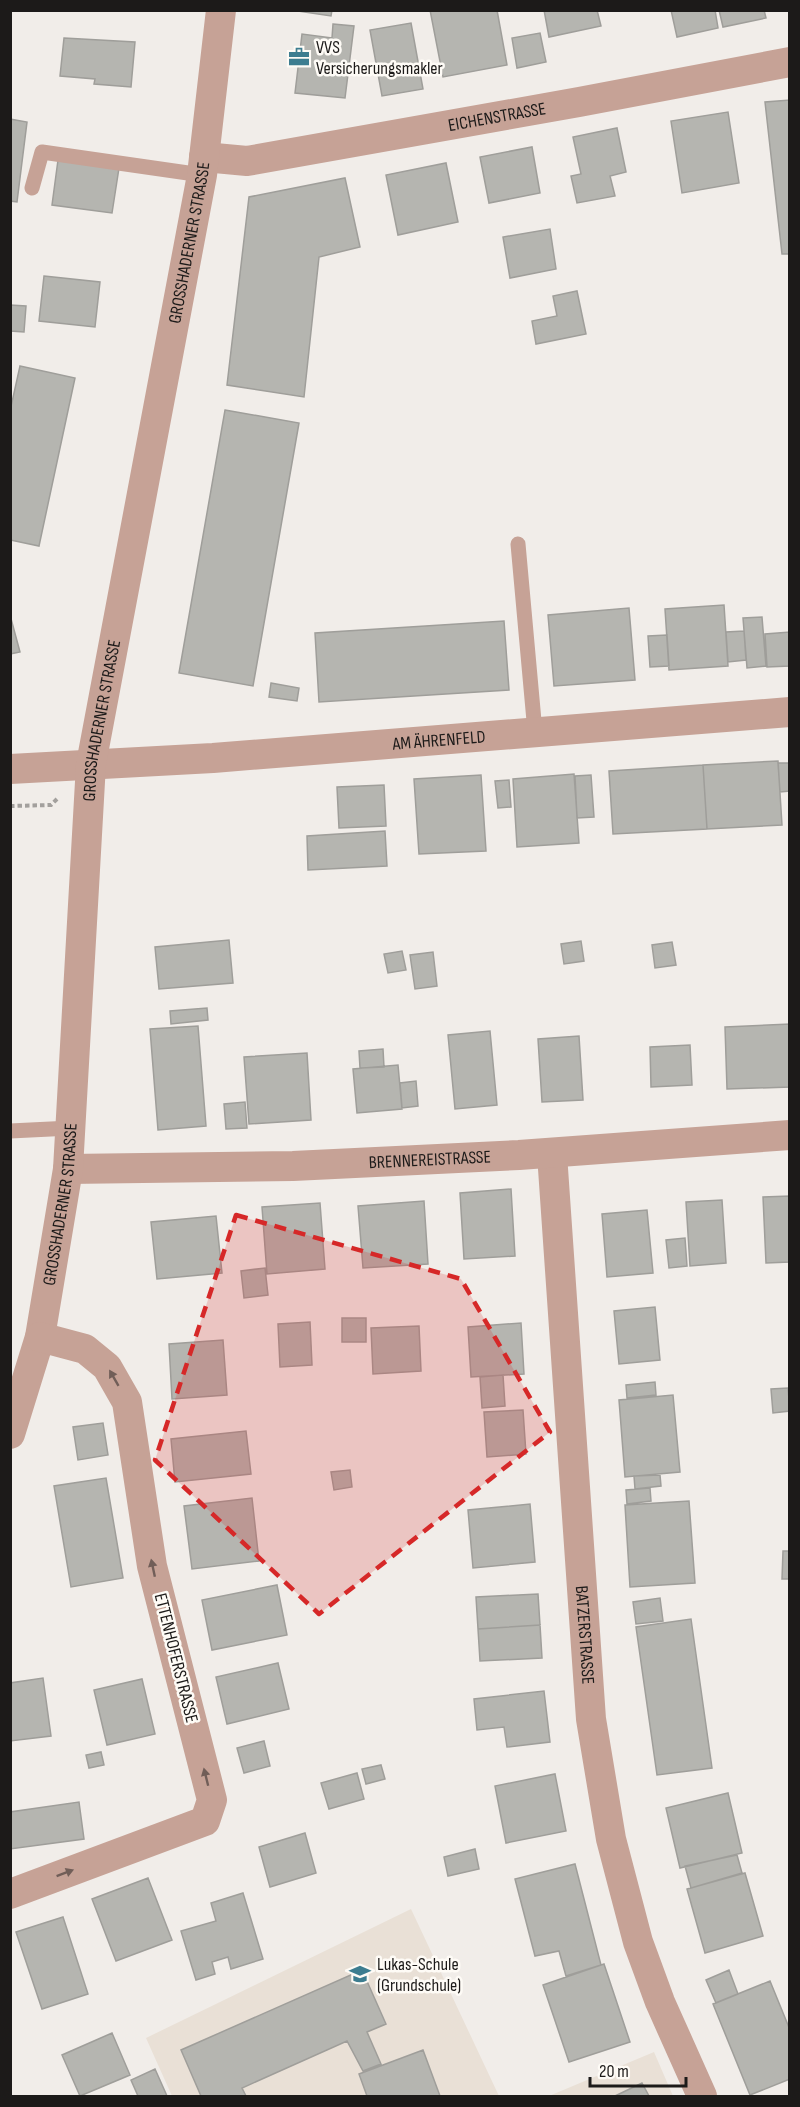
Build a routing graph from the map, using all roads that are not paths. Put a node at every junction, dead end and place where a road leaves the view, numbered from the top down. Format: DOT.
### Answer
graph roads {
  1 [pos="221,10"];
  2 [pos="789,62"];
  3 [pos="203,166"];
  4 [pos="32,188"];
  5 [pos="518,544"];
  6 [pos="789,712"];
  7 [pos="535,732"];
  8 [pos="91,764"];
  9 [pos="10,769"];
  10 [pos="71,1128"];
  11 [pos="10,1131"];
  12 [pos="789,1135"];
  13 [pos="552,1154"];
  14 [pos="68,1169"];
  15 [pos="40,1337"];
  16 [pos="10,1434"];
  17 [pos="10,1894"];
  18 [pos="702,2097"];
  1 -- 3 [label="street, GROSSHADERNER STRASSE"];
  2 -- 3 [label="street, EICHENSTRASSE"];
  3 -- 4 [label="lane"];
  3 -- 8 [label="street, GROSSHADERNER STRASSE"];
  5 -- 7 [label="lane"];
  6 -- 7 [label="street, AM ÄHRENFELD"];
  7 -- 8 [label="street, AM ÄHRENFELD"];
  8 -- 9 [label="street, AM ÄHRENFELD"];
  8 -- 10 [label="street, GROSSHADERNER STRASSE"];
  10 -- 11 [label="lane"];
  10 -- 14 [label="street, GROSSHADERNER STRASSE"];
  12 -- 13 [label="street, BRENNEREISTRASSE"];
  13 -- 14 [label="street, BRENNEREISTRASSE"];
  13 -- 18 [label="street, BATZERSTRASSE"];
  14 -- 15 [label="street, GROSSHADERNER STRASSE"];
  15 -- 16 [label="street, GROSSHADERNER STRASSE"];
  17 -- 15 [label="street, ETTENHOFERSTRASSE, one-way"];
}
